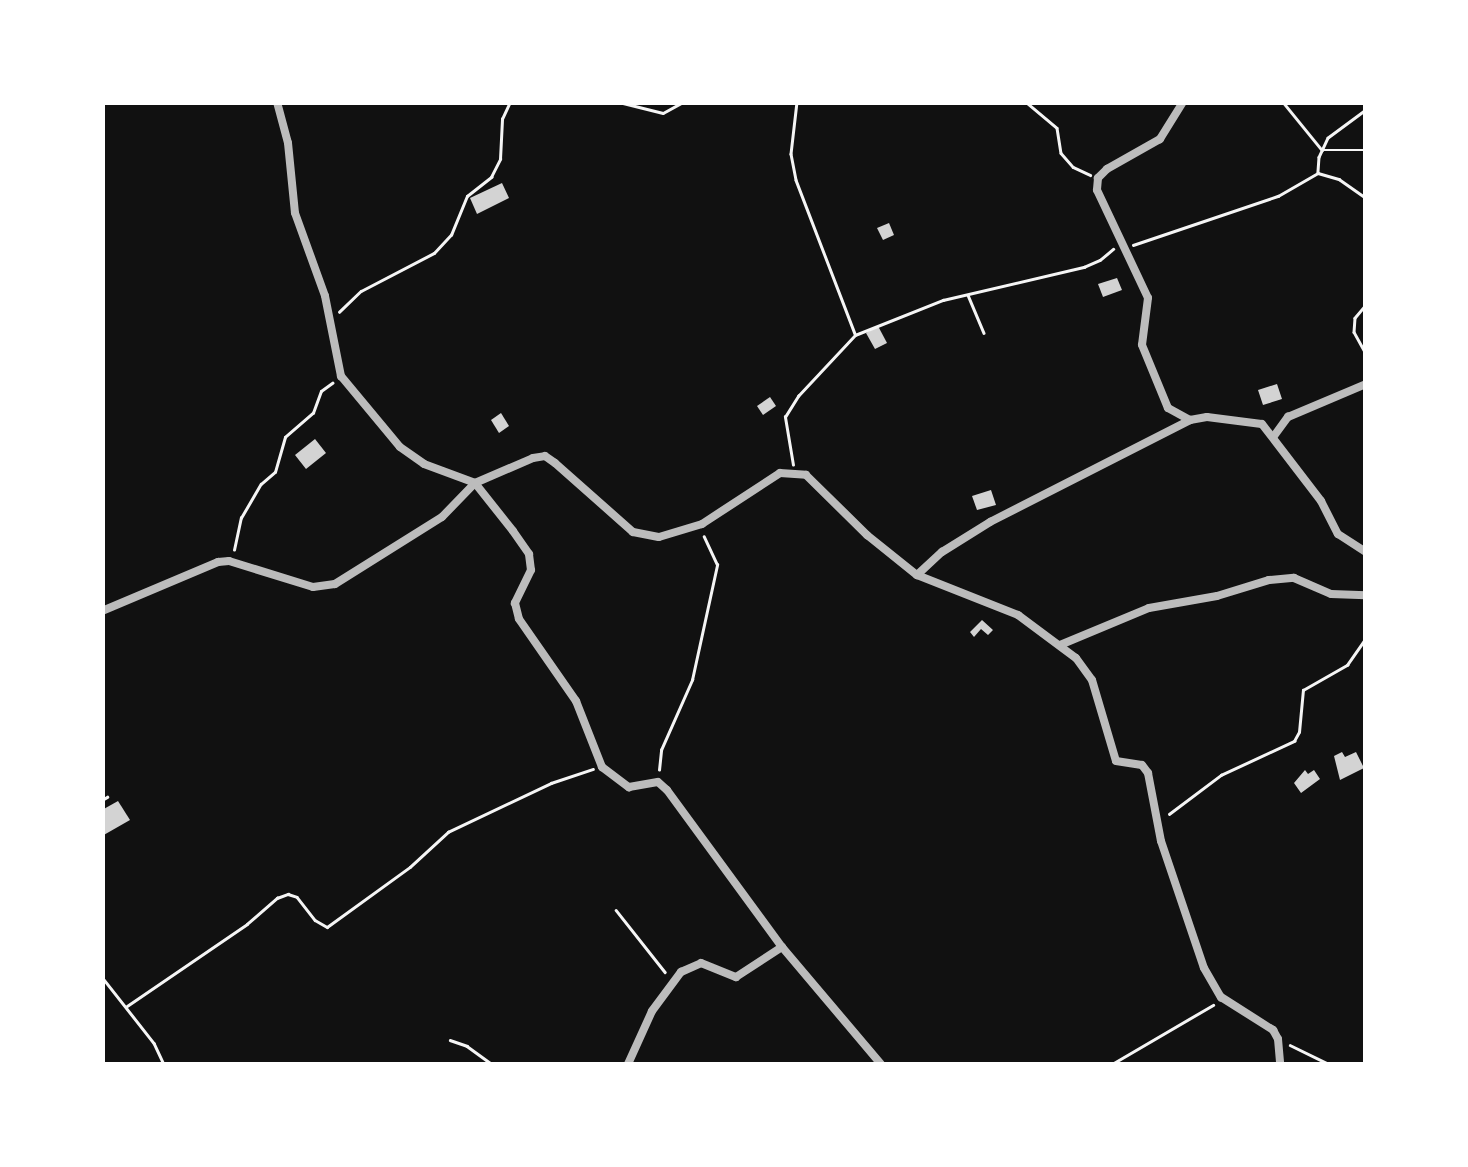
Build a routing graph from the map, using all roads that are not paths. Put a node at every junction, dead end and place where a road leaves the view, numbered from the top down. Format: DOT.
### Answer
graph roads {
  1 [pos="277,102"];
  2 [pos="1183,102"];
  3 [pos="1366,384"];
  4 [pos="1190,420"];
  5 [pos="1274,436"];
  6 [pos="474,483"];
  7 [pos="1366,552"];
  8 [pos="917,575"];
  9 [pos="1366,596"];
  10 [pos="102,611"];
  11 [pos="1060,645"];
  12 [pos="782,947"];
  13 [pos="628,1064"];
  14 [pos="881,1064"];
  15 [pos="1280,1064"];
  1 -- 6 [label="street"];
  2 -- 4 [label="street"];
  3 -- 5 [label="street"];
  4 -- 5 [label="street"];
  4 -- 8 [label="street"];
  5 -- 7 [label="street"];
  6 -- 8 [label="street"];
  6 -- 10 [label="street"];
  6 -- 12 [label="street"];
  8 -- 11 [label="street"];
  9 -- 11 [label="street"];
  11 -- 15 [label="street"];
  12 -- 13 [label="street"];
  12 -- 14 [label="street"];
}
